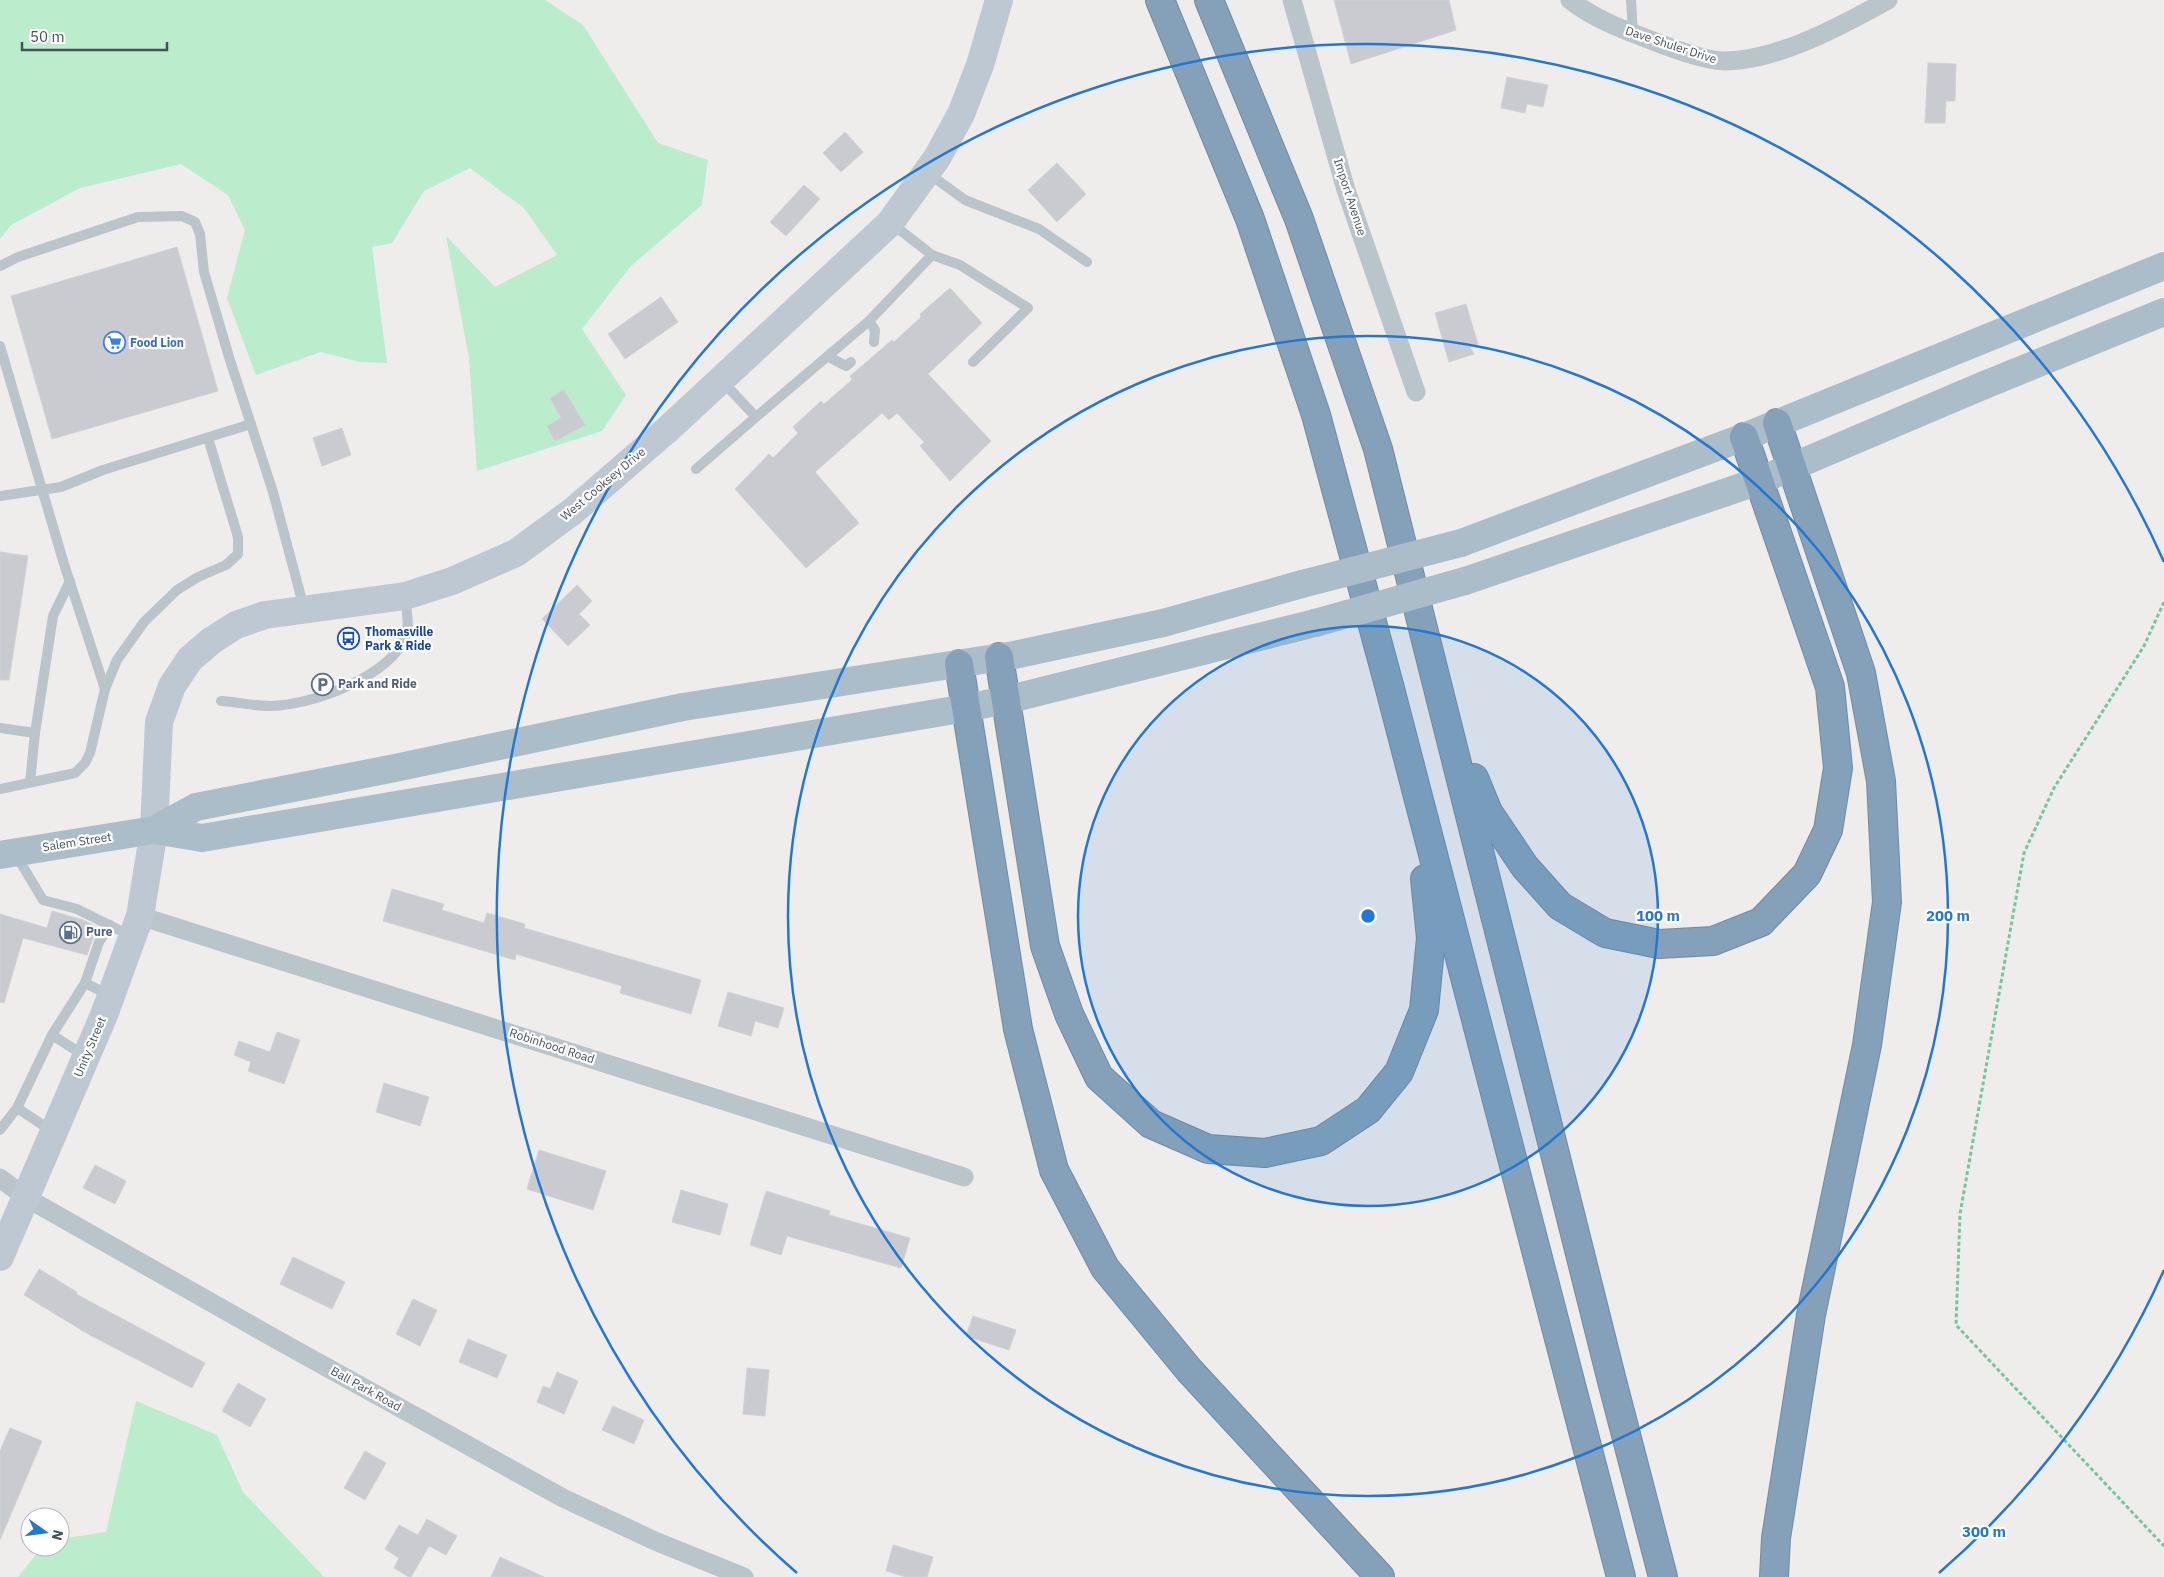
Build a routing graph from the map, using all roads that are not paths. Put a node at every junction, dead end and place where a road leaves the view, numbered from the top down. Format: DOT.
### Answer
graph roads {
  1 [pos="999,0"];
  2 [pos="1160,0"];
  3 [pos="1209,0"];
  4 [pos="1292,0"];
  5 [pos="1570,0"];
  6 [pos="1632,0"];
  7 [pos="1888,0"];
  8 [pos="1633,34"];
  9 [pos="927,172"];
  10 [pos="890,223"];
  11 [pos="932,255"];
  12 [pos="1087,262"];
  13 [pos="0,266"];
  14 [pos="2164,266"];
  15 [pos="2164,312"];
  16 [pos="869,321"];
  17 [pos="874,342"];
  18 [pos="0,346"];
  19 [pos="829,357"];
  20 [pos="851,362"];
  21 [pos="973,362"];
  22 [pos="721,380"];
  23 [pos="1416,392"];
  24 [pos="756,417"];
  25 [pos="1777,423"];
  26 [pos="251,424"];
  27 [pos="1744,437"];
  28 [pos="208,438"];
  29 [pos="1791,466"];
  30 [pos="696,469"];
  31 [pos="1759,481"];
  32 [pos="44,490"];
  33 [pos="0,496"];
  34 [pos="70,582"];
  35 [pos="405,596"];
  36 [pos="304,609"];
  37 [pos="999,657"];
  38 [pos="959,664"];
  39 [pos="105,689"];
  40 [pos="1006,700"];
  41 [pos="221,701"];
  42 [pos="1441,702"];
  43 [pos="966,708"];
  44 [pos="0,728"];
  45 [pos="35,733"];
  46 [pos="30,782"];
  47 [pos="1414,783"];
  48 [pos="0,789"];
  49 [pos="154,830"];
  50 [pos="7,853"];
  51 [pos="128,926"];
  52 [pos="85,983"];
  53 [pos="111,996"];
  54 [pos="52,1035"];
  55 [pos="86,1057"];
  56 [pos="18,1108"];
  57 [pos="0,1130"];
  58 [pos="54,1132"];
  59 [pos="964,1177"];
  60 [pos="0,1178"];
  61 [pos="26,1197"];
  62 [pos="0,1257"];
  63 [pos="744,1577"];
  64 [pos="1380,1577"];
  65 [pos="1621,1577"];
  66 [pos="1663,1577"];
  67 [pos="1774,1577"];
  1 -- 9 [label="street, West Cooksey Drive"];
  2 -- 47 [label="highway"];
  3 -- 42 [label="highway"];
  4 -- 23 [label="street, Import Avenue"];
  5 -- 8 [label="street, Dave Shuler Drive"];
  6 -- 8 [label="lane"];
  7 -- 8 [label="street, Dave Shuler Drive"];
  9 -- 10 [label="street, West Cooksey Drive"];
  9 -- 12 [label="lane"];
  10 -- 11 [label="lane"];
  10 -- 22 [label="street, West Cooksey Drive"];
  11 -- 16 [label="lane"];
  11 -- 21 [label="lane"];
  13 -- 26 [label="lane"];
  14 -- 25 [label="main road"];
  15 -- 29 [label="main road"];
  16 -- 17 [label="lane"];
  16 -- 19 [label="lane"];
  18 -- 32 [label="lane"];
  19 -- 20 [label="lane"];
  19 -- 24 [label="lane"];
  22 -- 24 [label="lane"];
  22 -- 35 [label="street, West Cooksey Drive"];
  24 -- 30 [label="lane"];
  25 -- 27 [label="main road"];
  25 -- 29 [label="highway"];
  26 -- 28 [label="lane"];
  26 -- 36 [label="lane"];
  27 -- 31 [label="highway"];
  27 -- 37 [label="main road, bridge"];
  28 -- 32 [label="lane"];
  28 -- 39 [label="lane"];
  29 -- 31 [label="main road"];
  29 -- 67 [label="highway"];
  31 -- 40 [label="main road, bridge"];
  31 -- 42 [label="highway"];
  32 -- 33 [label="lane"];
  32 -- 34 [label="lane"];
  34 -- 39 [label="lane"];
  34 -- 45 [label="lane"];
  35 -- 36 [label="street, West Cooksey Drive"];
  35 -- 41 [label="lane"];
  36 -- 49 [label="street, West Cooksey Drive"];
  37 -- 38 [label="main road"];
  37 -- 40 [label="highway"];
  38 -- 43 [label="highway"];
  38 -- 49 [label="main road"];
  39 -- 46 [label="lane"];
  40 -- 43 [label="main road"];
  40 -- 47 [label="highway"];
  42 -- 66 [label="highway"];
  43 -- 49 [label="main road"];
  43 -- 64 [label="highway"];
  44 -- 45 [label="lane"];
  45 -- 46 [label="lane"];
  46 -- 48 [label="lane"];
  47 -- 65 [label="highway"];
  49 -- 50 [label="main road, Salem Street"];
  49 -- 51 [label="street, Unity Street"];
  50 -- 51 [label="lane"];
  51 -- 52 [label="lane"];
  51 -- 53 [label="street, Unity Street"];
  51 -- 59 [label="street, Robinhood Road"];
  52 -- 53 [label="lane"];
  52 -- 54 [label="lane"];
  53 -- 55 [label="street, Unity Street"];
  54 -- 55 [label="lane"];
  54 -- 56 [label="lane"];
  55 -- 58 [label="street, Unity Street"];
  56 -- 57 [label="lane"];
  56 -- 58 [label="lane"];
  58 -- 61 [label="street, Unity Street"];
  60 -- 61 [label="street, Ball Park Road"];
  61 -- 62 [label="street, Unity Street"];
  61 -- 63 [label="street, Ball Park Road"];
}
